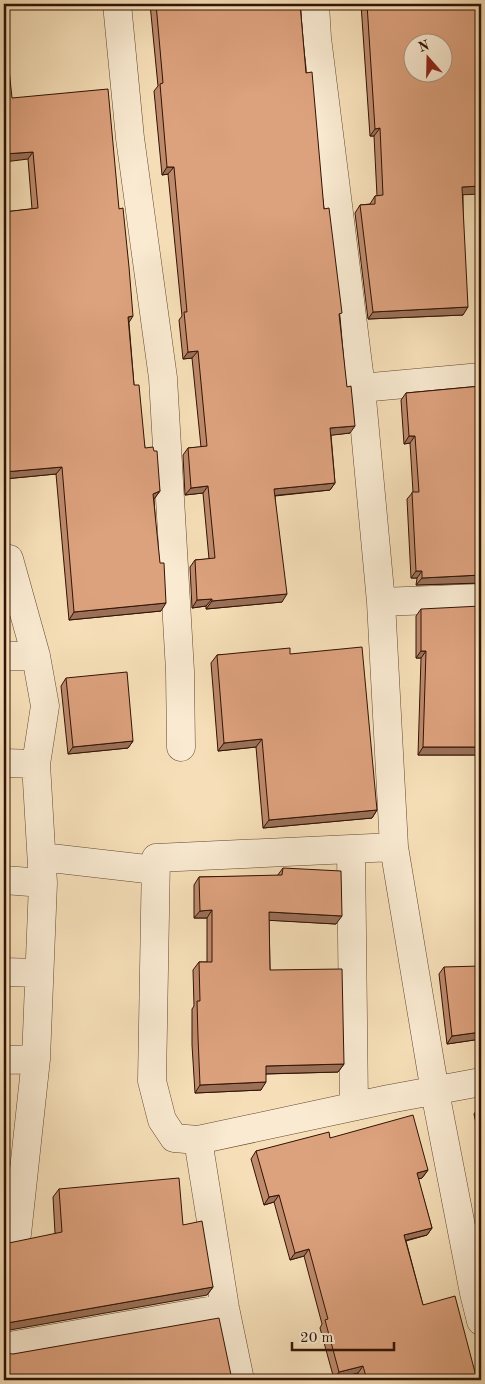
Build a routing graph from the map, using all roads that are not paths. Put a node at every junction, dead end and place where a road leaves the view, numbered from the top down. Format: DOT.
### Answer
graph roads {
  1 [pos="118,4"];
  2 [pos="315,4"];
  3 [pos="481,377"];
  4 [pos="362,388"];
  5 [pos="4,558"];
  6 [pos="481,598"];
  7 [pos="381,602"];
  8 [pos="4,656"];
  9 [pos="36,656"];
  10 [pos="181,747"];
  11 [pos="4,763"];
  12 [pos="36,764"];
  13 [pos="394,848"];
  14 [pos="351,849"];
  15 [pos="43,870"];
  16 [pos="155,870"];
  17 [pos="4,880"];
  18 [pos="4,972"];
  19 [pos="38,973"];
  20 [pos="36,1058"];
  21 [pos="4,1060"];
  22 [pos="481,1082"];
  23 [pos="435,1092"];
  24 [pos="354,1106"];
  25 [pos="198,1140"];
  26 [pos="14,1164"];
  27 [pos="4,1235"];
  28 [pos="225,1308"];
  29 [pos="481,1320"];
  30 [pos="4,1346"];
  31 [pos="240,1380"];
  1 -- 10 [label="street"];
  2 -- 4 [label="street"];
  3 -- 4 [label="street"];
  4 -- 7 [label="street"];
  5 -- 9 [label="street"];
  6 -- 7 [label="street"];
  7 -- 13 [label="street"];
  8 -- 9 [label="street"];
  9 -- 12 [label="street"];
  11 -- 12 [label="street"];
  12 -- 15 [label="street"];
  13 -- 14 [label="street"];
  13 -- 23 [label="street"];
  14 -- 16 [label="street"];
  14 -- 24 [label="street"];
  15 -- 16 [label="street"];
  15 -- 17 [label="street"];
  15 -- 19 [label="street"];
  16 -- 25 [label="street"];
  18 -- 19 [label="street"];
  19 -- 20 [label="street"];
  20 -- 21 [label="street"];
  20 -- 26 [label="street"];
  22 -- 23 [label="street"];
  23 -- 24 [label="street"];
  23 -- 29 [label="street"];
  24 -- 25 [label="street"];
  25 -- 28 [label="street"];
  26 -- 27 [label="street"];
  28 -- 30 [label="street"];
  28 -- 31 [label="street"];
}
